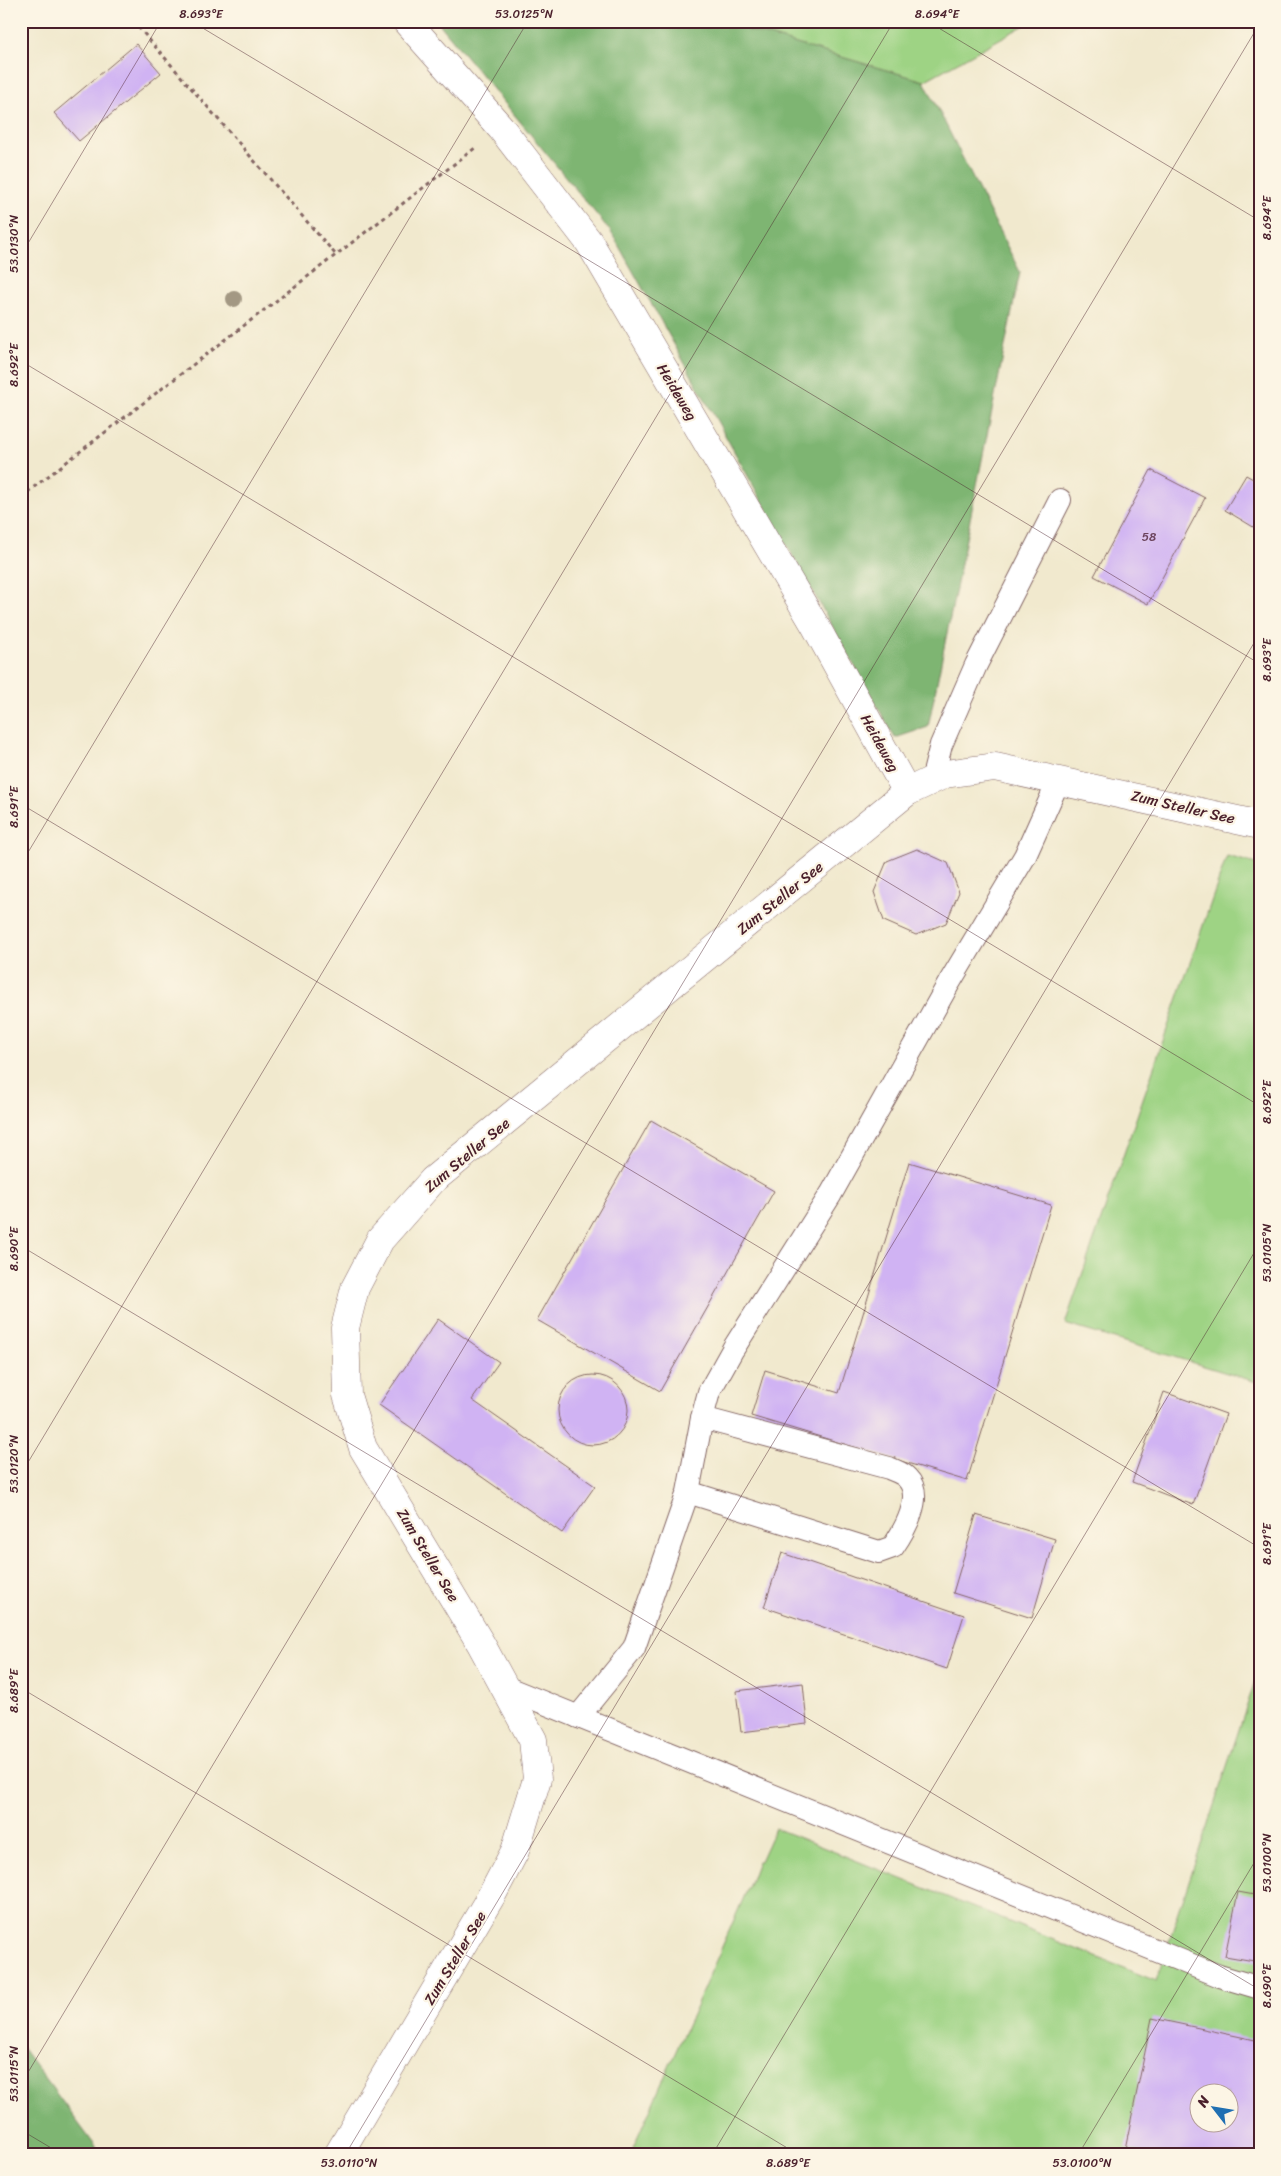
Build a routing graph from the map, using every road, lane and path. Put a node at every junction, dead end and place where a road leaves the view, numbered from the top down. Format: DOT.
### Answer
graph roads {
  1 [pos="133,21"];
  2 [pos="406,21"];
  3 [pos="501,128"];
  4 [pos="336,255"];
  5 [pos="21,497"];
  6 [pos="1060,500"];
  7 [pos="1059,780"];
  8 [pos="932,781"];
  9 [pos="907,792"];
  10 [pos="1260,825"];
  11 [pos="702,1418"];
  12 [pos="688,1492"];
  13 [pos="505,1687"];
  14 [pos="578,1717"];
  15 [pos="1260,1988"];
  16 [pos="338,2155"];
  1 -- 4 [label="path"];
  2 -- 3 [label="street, Heideweg"];
  3 -- 4 [label="path"];
  3 -- 9 [label="street, Heideweg"];
  4 -- 5 [label="path"];
  6 -- 8 [label="lane"];
  7 -- 8 [label="street, Zum Steller See"];
  7 -- 10 [label="street, Zum Steller See"];
  7 -- 11 [label="lane"];
  8 -- 9 [label="street, Zum Steller See"];
  9 -- 13 [label="street, Zum Steller See"];
  11 -- 12 [label="lane"];
  11 -- 12 [label="lane"];
  12 -- 14 [label="lane"];
  13 -- 14 [label="lane"];
  13 -- 16 [label="street, Zum Steller See"];
  14 -- 15 [label="lane"];
}
